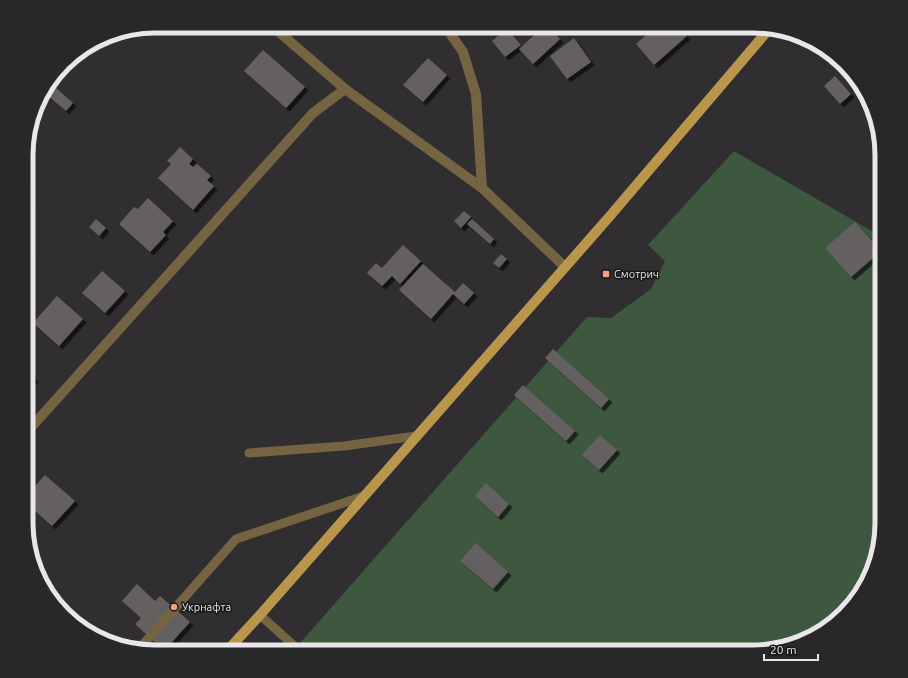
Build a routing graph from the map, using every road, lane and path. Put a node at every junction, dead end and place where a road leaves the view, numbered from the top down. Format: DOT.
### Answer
graph roads {
  1 [pos="280,33"];
  2 [pos="449,33"];
  3 [pos="765,34"];
  4 [pos="344,89"];
  5 [pos="482,188"];
  6 [pos="565,267"];
  7 [pos="33,424"];
  8 [pos="416,436"];
  9 [pos="249,453"];
  10 [pos="364,496"];
  11 [pos="260,615"];
  12 [pos="235,643"];
  13 [pos="143,644"];
  14 [pos="293,645"];
  1 -- 4 [label="street"];
  2 -- 5 [label="street"];
  3 -- 6 [label="main road"];
  4 -- 5 [label="street"];
  4 -- 7 [label="street"];
  5 -- 6 [label="street"];
  6 -- 8 [label="main road"];
  8 -- 9 [label="lane"];
  8 -- 10 [label="main road"];
  10 -- 11 [label="main road"];
  10 -- 13 [label="lane"];
  11 -- 12 [label="main road"];
  11 -- 14 [label="lane"];
}
